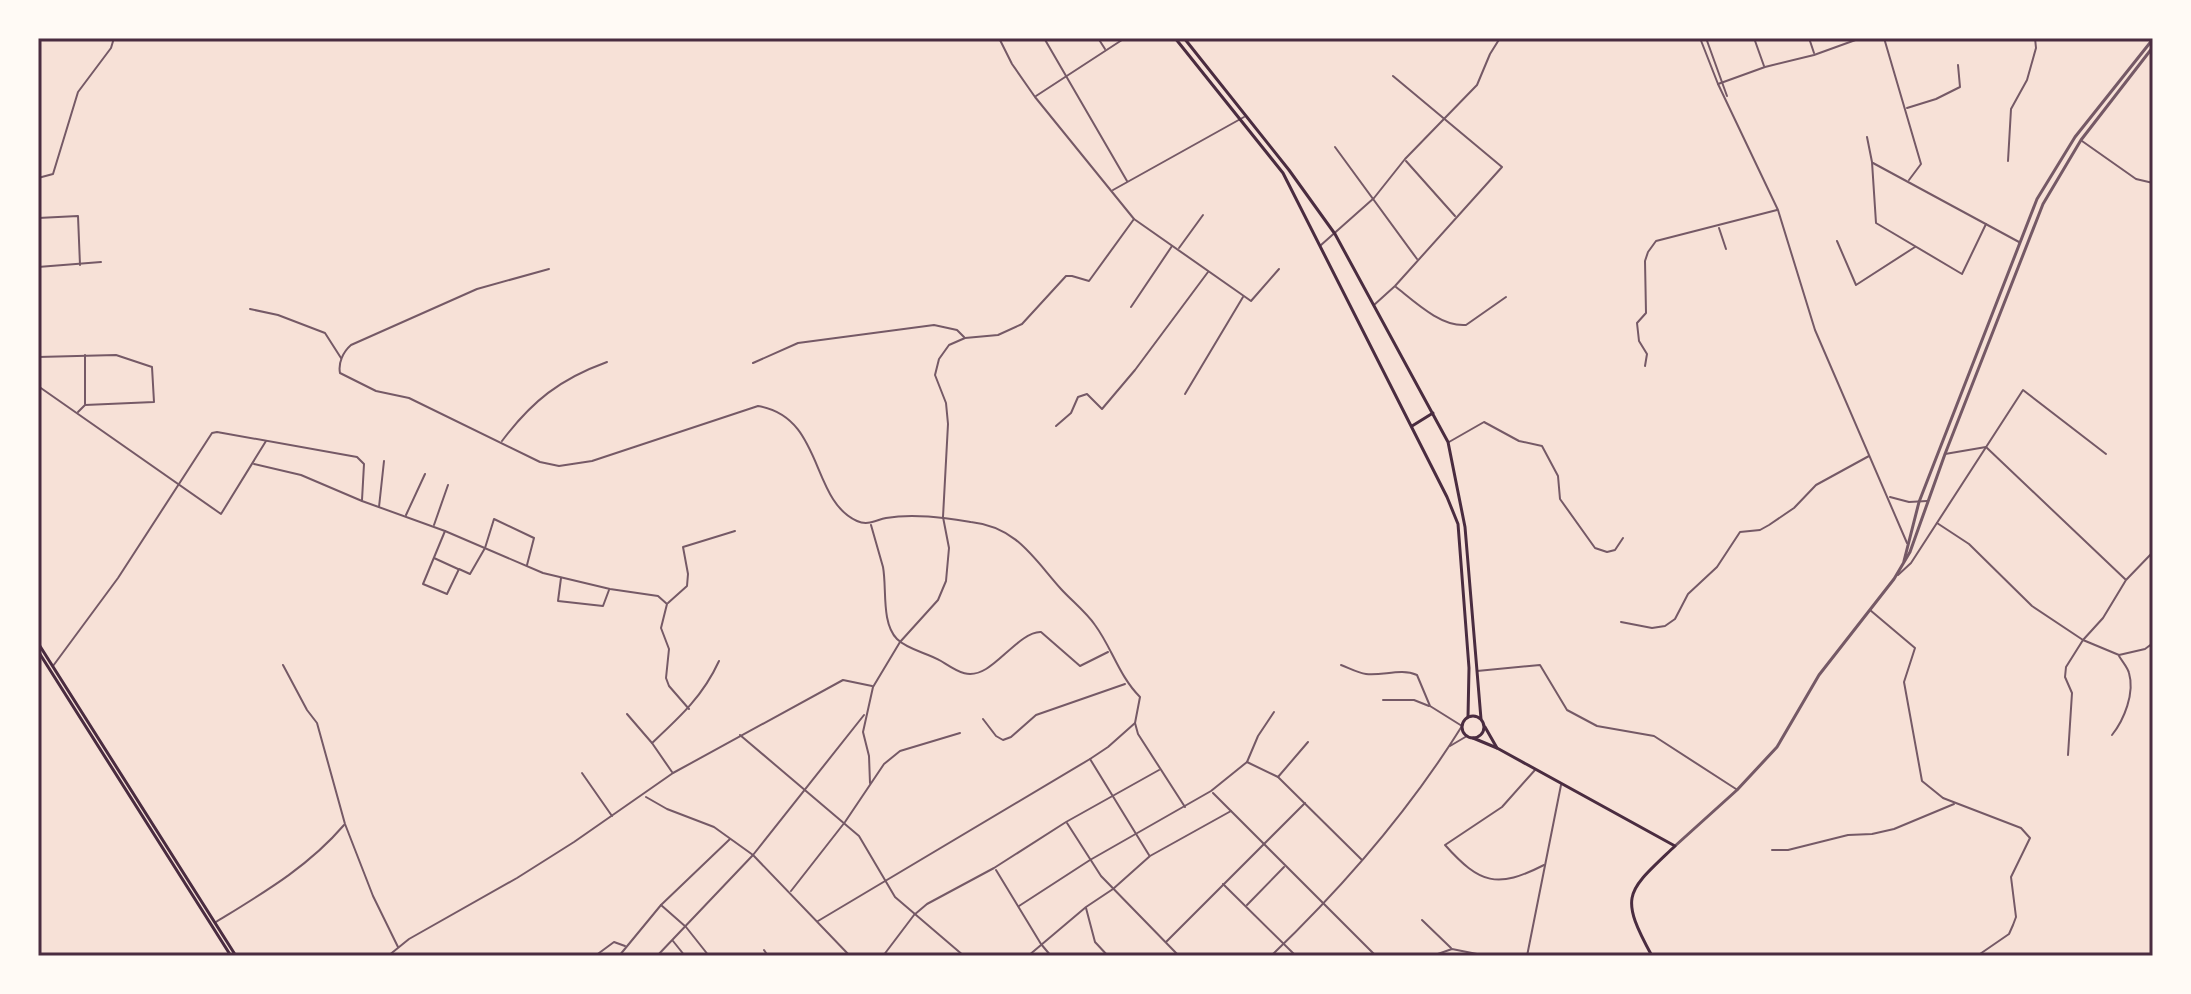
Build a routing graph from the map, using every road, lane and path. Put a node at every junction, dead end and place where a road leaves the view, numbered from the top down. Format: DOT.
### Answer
graph roads {
  1 [pos="114,38"];
  2 [pos="999,38"];
  3 [pos="1044,38"];
  4 [pos="1098,38"];
  5 [pos="1115,38"];
  6 [pos="1125,38"];
  7 [pos="1175,38"];
  8 [pos="1184,38"];
  9 [pos="1500,38"];
  10 [pos="1700,38"];
  11 [pos="1706,38"];
  12 [pos="1754,38"];
  13 [pos="1809,38"];
  14 [pos="1861,38"];
  15 [pos="1884,38"];
  16 [pos="2035,38"];
  17 [pos="2153,39"];
  18 [pos="1118,43"];
  19 [pos="2153,47"];
  20 [pos="1106,50"];
  21 [pos="1814,55"];
  22 [pos="1958,65"];
  23 [pos="1765,67"];
  24 [pos="1066,76"];
  25 [pos="1393,76"];
  26 [pos="1724,82"];
  27 [pos="1718,84"];
  28 [pos="1035,97"];
  29 [pos="1729,101"];
  30 [pos="1905,108"];
  31 [pos="1245,116"];
  32 [pos="1445,118"];
  33 [pos="1239,119"];
  34 [pos="1867,137"];
  35 [pos="2081,140"];
  36 [pos="1335,147"];
  37 [pos="1405,159"];
  38 [pos="2008,161"];
  39 [pos="1872,162"];
  40 [pos="38,178"];
  41 [pos="1127,181"];
  42 [pos="1908,181"];
  43 [pos="2153,183"];
  44 [pos="1112,191"];
  45 [pos="1374,198"];
  46 [pos="1778,210"];
  47 [pos="1203,215"];
  48 [pos="1456,217"];
  49 [pos="38,218"];
  50 [pos="1134,219"];
  51 [pos="1986,224"];
  52 [pos="1719,227"];
  53 [pos="1335,234"];
  54 [pos="1837,241"];
  55 [pos="2020,243"];
  56 [pos="1172,245"];
  57 [pos="1320,246"];
  58 [pos="1916,246"];
  59 [pos="1178,249"];
  60 [pos="1726,249"];
  61 [pos="1418,260"];
  62 [pos="101,262"];
  63 [pos="80,265"];
  64 [pos="38,267"];
  65 [pos="549,269"];
  66 [pos="1279,269"];
  67 [pos="1209,271"];
  68 [pos="1395,286"];
  69 [pos="1244,296"];
  70 [pos="1506,297"];
  71 [pos="1373,306"];
  72 [pos="1131,307"];
  73 [pos="250,309"];
  74 [pos="965,338"];
  75 [pos="85,355"];
  76 [pos="38,357"];
  77 [pos="342,359"];
  78 [pos="607,362"];
  79 [pos="753,363"];
  80 [pos="1645,366"];
  81 [pos="38,386"];
  82 [pos="1185,394"];
  83 [pos="85,405"];
  84 [pos="78,412"];
  85 [pos="1433,413"];
  86 [pos="1056,426"];
  87 [pos="1411,426"];
  88 [pos="267,440"];
  89 [pos="502,442"];
  90 [pos="1448,442"];
  91 [pos="1986,447"];
  92 [pos="1945,454"];
  93 [pos="2106,454"];
  94 [pos="1870,455"];
  95 [pos="384,461"];
  96 [pos="254,464"];
  97 [pos="425,474"];
  98 [pos="178,484"];
  99 [pos="448,485"];
  100 [pos="1889,497"];
  101 [pos="362,501"];
  102 [pos="1927,501"];
  103 [pos="1919,502"];
  104 [pos="379,507"];
  105 [pos="406,516"];
  106 [pos="943,517"];
  107 [pos="1936,522"];
  108 [pos="871,523"];
  109 [pos="433,526"];
  110 [pos="445,531"];
  111 [pos="735,531"];
  112 [pos="1623,538"];
  113 [pos="1907,543"];
  114 [pos="485,548"];
  115 [pos="1910,552"];
  116 [pos="2153,552"];
  117 [pos="434,558"];
  118 [pos="1903,564"];
  119 [pos="527,567"];
  120 [pos="459,569"];
  121 [pos="561,576"];
  122 [pos="1894,579"];
  123 [pos="2126,580"];
  124 [pos="610,589"];
  125 [pos="667,604"];
  126 [pos="1870,610"];
  127 [pos="1621,622"];
  128 [pos="2083,640"];
  129 [pos="900,642"];
  130 [pos="38,643"];
  131 [pos="2153,643"];
  132 [pos="38,651"];
  133 [pos="1109,651"];
  134 [pos="2119,655"];
  135 [pos="719,661"];
  136 [pos="283,665"];
  137 [pos="1341,665"];
  138 [pos="53,666"];
  139 [pos="1477,671"];
  140 [pos="1126,683"];
  141 [pos="873,687"];
  142 [pos="1383,700"];
  143 [pos="1430,706"];
  144 [pos="689,709"];
  145 [pos="1274,712"];
  146 [pos="865,713"];
  147 [pos="627,714"];
  148 [pos="1468,717"];
  149 [pos="983,719"];
  150 [pos="1482,721"];
  151 [pos="1135,723"];
  152 [pos="1462,726"];
  153 [pos="960,733"];
  154 [pos="740,735"];
  155 [pos="2112,735"];
  156 [pos="1467,736"];
  157 [pos="1473,738"];
  158 [pos="1308,742"];
  159 [pos="652,743"];
  160 [pos="1449,747"];
  161 [pos="1497,748"];
  162 [pos="2068,755"];
  163 [pos="1090,759"];
  164 [pos="1247,762"];
  165 [pos="1535,769"];
  166 [pos="1160,770"];
  167 [pos="582,773"];
  168 [pos="673,773"];
  169 [pos="1278,777"];
  170 [pos="870,783"];
  171 [pos="1562,783"];
  172 [pos="1737,790"];
  173 [pos="805,791"];
  174 [pos="1211,791"];
  175 [pos="643,796"];
  176 [pos="1114,797"];
  177 [pos="1305,803"];
  178 [pos="1955,803"];
  179 [pos="1185,807"];
  180 [pos="1231,811"];
  181 [pos="613,817"];
  182 [pos="845,822"];
  183 [pos="1066,822"];
  184 [pos="345,824"];
  185 [pos="1136,832"];
  186 [pos="731,838"];
  187 [pos="1264,846"];
  188 [pos="1675,846"];
  189 [pos="1772,850"];
  190 [pos="753,855"];
  191 [pos="1150,856"];
  192 [pos="1090,860"];
  193 [pos="1363,861"];
  194 [pos="1544,865"];
  195 [pos="1285,866"];
  196 [pos="994,868"];
  197 [pos="886,882"];
  198 [pos="1223,884"];
  199 [pos="1113,889"];
  200 [pos="790,892"];
  201 [pos="661,905"];
  202 [pos="1323,905"];
  203 [pos="1019,906"];
  204 [pos="1246,906"];
  205 [pos="1086,907"];
  206 [pos="914,915"];
  207 [pos="1422,920"];
  208 [pos="818,921"];
  209 [pos="215,923"];
  210 [pos="686,927"];
  211 [pos="673,941"];
  212 [pos="1166,942"];
  213 [pos="1041,944"];
  214 [pos="1284,944"];
  215 [pos="627,946"];
  216 [pos="399,949"];
  217 [pos="1452,949"];
  218 [pos="764,950"];
  219 [pos="231,956"];
  220 [pos="236,956"];
  221 [pos="388,956"];
  222 [pos="595,956"];
  223 [pos="619,956"];
  224 [pos="657,956"];
  225 [pos="685,956"];
  226 [pos="709,956"];
  227 [pos="768,956"];
  228 [pos="850,956"];
  229 [pos="883,956"];
  230 [pos="964,956"];
  231 [pos="1028,956"];
  232 [pos="1051,956"];
  233 [pos="1108,956"];
  234 [pos="1179,956"];
  235 [pos="1271,956"];
  236 [pos="1296,956"];
  237 [pos="1376,956"];
  238 [pos="1435,956"];
  239 [pos="1487,956"];
  240 [pos="1527,956"];
  241 [pos="1652,956"];
  242 [pos="1977,956"];
  1 -- 40 [label="street"];
  2 -- 28 [label="street"];
  3 -- 24 [label="street"];
  4 -- 20 [label="street"];
  5 -- 18 [label="street"];
  6 -- 18 [label="street"];
  7 -- 33 [label="main road"];
  8 -- 31 [label="main road"];
  9 -- 32 [label="street"];
  10 -- 27 [label="street"];
  11 -- 26 [label="street"];
  12 -- 23 [label="street"];
  13 -- 21 [label="street"];
  14 -- 21 [label="street"];
  15 -- 30 [label="street"];
  16 -- 38 [label="street"];
  17 -- 55 [label="street"];
  18 -- 20 [label="street"];
  19 -- 35 [label="street"];
  20 -- 24 [label="street"];
  21 -- 23 [label="street"];
  22 -- 30 [label="street"];
  23 -- 26 [label="street"];
  24 -- 28 [label="street"];
  24 -- 41 [label="street"];
  25 -- 32 [label="street"];
  26 -- 27 [label="street"];
  26 -- 29 [label="street"];
  27 -- 29 [label="street"];
  28 -- 44 [label="street"];
  29 -- 46 [label="street"];
  30 -- 42 [label="street"];
  31 -- 33 [label="street"];
  31 -- 53 [label="main road"];
  32 -- 37 [label="street"];
  32 -- 48 [label="street"];
  33 -- 41 [label="street"];
  33 -- 57 [label="main road"];
  34 -- 39 [label="street"];
  35 -- 43 [label="street"];
  35 -- 92 [label="street"];
  36 -- 45 [label="street"];
  37 -- 45 [label="street"];
  37 -- 48 [label="street"];
  39 -- 42 [label="street"];
  39 -- 58 [label="street"];
  41 -- 44 [label="street"];
  42 -- 51 [label="street"];
  44 -- 50 [label="street"];
  45 -- 53 [label="street"];
  45 -- 61 [label="street"];
  46 -- 52 [label="street"];
  46 -- 94 [label="street"];
  47 -- 59 [label="street"];
  48 -- 61 [label="street"];
  49 -- 63 [label="street"];
  50 -- 56 [label="street"];
  50 -- 74 [label="street"];
  51 -- 55 [label="street"];
  51 -- 58 [label="street"];
  52 -- 60 [label="street"];
  52 -- 80 [label="street"];
  53 -- 57 [label="street"];
  53 -- 71 [label="main road"];
  54 -- 58 [label="street"];
  55 -- 103 [label="street"];
  56 -- 59 [label="street"];
  56 -- 72 [label="street"];
  57 -- 87 [label="main road"];
  59 -- 67 [label="street"];
  61 -- 68 [label="street"];
  62 -- 63 [label="street"];
  63 -- 64 [label="street"];
  65 -- 77 [label="street"];
  66 -- 69 [label="street"];
  67 -- 69 [label="street"];
  67 -- 86 [label="street"];
  68 -- 70 [label="street"];
  68 -- 71 [label="street"];
  69 -- 82 [label="street"];
  71 -- 85 [label="main road"];
  73 -- 77 [label="street"];
  74 -- 79 [label="street"];
  74 -- 106 [label="street"];
  75 -- 76 [label="street"];
  75 -- 83 [label="street"];
  75 -- 83 [label="street"];
  77 -- 89 [label="street"];
  78 -- 89 [label="street"];
  81 -- 84 [label="street"];
  83 -- 84 [label="street"];
  84 -- 98 [label="street"];
  85 -- 87 [label="main road"];
  85 -- 90 [label="main road"];
  87 -- 148 [label="main road"];
  88 -- 96 [label="street"];
  88 -- 98 [label="street"];
  88 -- 101 [label="street"];
  89 -- 108 [label="street"];
  90 -- 112 [label="street"];
  90 -- 139 [label="main road"];
  91 -- 92 [label="street"];
  91 -- 93 [label="street"];
  91 -- 107 [label="street"];
  91 -- 123 [label="street"];
  92 -- 102 [label="street"];
  94 -- 100 [label="street"];
  94 -- 127 [label="street"];
  95 -- 104 [label="street"];
  96 -- 98 [label="street"];
  96 -- 101 [label="street"];
  97 -- 105 [label="street"];
  98 -- 138 [label="street"];
  99 -- 109 [label="street"];
  100 -- 103 [label="street"];
  100 -- 113 [label="street"];
  101 -- 104 [label="street"];
  102 -- 103 [label="street"];
  102 -- 115 [label="street"];
  103 -- 113 [label="street"];
  104 -- 105 [label="street"];
  105 -- 109 [label="street"];
  106 -- 108 [label="street"];
  106 -- 129 [label="street"];
  106 -- 133 [label="street"];
  107 -- 122 [label="street"];
  107 -- 128 [label="street"];
  108 -- 129 [label="street"];
  109 -- 110 [label="street"];
  110 -- 114 [label="street"];
  110 -- 117 [label="street"];
  111 -- 125 [label="street"];
  113 -- 115 [label="street"];
  113 -- 118 [label="street"];
  114 -- 119 [label="street"];
  114 -- 119 [label="street"];
  114 -- 120 [label="street"];
  115 -- 118 [label="street"];
  116 -- 123 [label="street"];
  117 -- 120 [label="street"];
  117 -- 120 [label="street"];
  118 -- 122 [label="street"];
  119 -- 121 [label="street"];
  121 -- 124 [label="street"];
  121 -- 124 [label="street"];
  122 -- 126 [label="street"];
  123 -- 128 [label="street"];
  124 -- 125 [label="street"];
  125 -- 144 [label="street"];
  126 -- 172 [label="street"];
  126 -- 178 [label="street"];
  128 -- 134 [label="street"];
  128 -- 162 [label="street"];
  129 -- 133 [label="street"];
  129 -- 141 [label="street"];
  130 -- 138 [label="main road"];
  131 -- 134 [label="street"];
  132 -- 219 [label="main road"];
  133 -- 140 [label="street"];
  134 -- 155 [label="street"];
  135 -- 144 [label="street"];
  136 -- 184 [label="street"];
  137 -- 143 [label="street"];
  138 -- 209 [label="main road"];
  139 -- 150 [label="main road"];
  139 -- 172 [label="street"];
  140 -- 149 [label="street"];
  140 -- 151 [label="street"];
  141 -- 146 [label="street"];
  141 -- 154 [label="street"];
  142 -- 143 [label="street"];
  143 -- 152 [label="street"];
  144 -- 159 [label="street"];
  145 -- 164 [label="street"];
  146 -- 170 [label="street"];
  146 -- 173 [label="street"];
  147 -- 159 [label="street"];
  148 -- 150 [label="main road"];
  148 -- 152 [label="main road"];
  150 -- 157 [label="main road"];
  150 -- 161 [label="main road"];
  151 -- 163 [label="street"];
  151 -- 166 [label="street"];
  152 -- 156 [label="main road"];
  152 -- 160 [label="street"];
  153 -- 170 [label="street"];
  154 -- 168 [label="street"];
  154 -- 173 [label="street"];
  156 -- 157 [label="main road"];
  156 -- 160 [label="street"];
  157 -- 161 [label="main road"];
  158 -- 169 [label="street"];
  159 -- 168 [label="street"];
  160 -- 193 [label="street"];
  161 -- 165 [label="main road"];
  163 -- 176 [label="street"];
  163 -- 197 [label="street"];
  164 -- 169 [label="street"];
  164 -- 174 [label="street"];
  165 -- 171 [label="main road"];
  165 -- 194 [label="street"];
  166 -- 176 [label="street"];
  166 -- 179 [label="street"];
  167 -- 181 [label="street"];
  168 -- 175 [label="street"];
  169 -- 177 [label="street"];
  170 -- 182 [label="street"];
  171 -- 188 [label="main road"];
  171 -- 194 [label="street"];
  172 -- 188 [label="street"];
  173 -- 182 [label="street"];
  173 -- 190 [label="street"];
  174 -- 179 [label="street"];
  174 -- 180 [label="street"];
  175 -- 181 [label="street"];
  175 -- 186 [label="street"];
  176 -- 183 [label="street"];
  176 -- 185 [label="street"];
  177 -- 187 [label="street"];
  177 -- 193 [label="street"];
  178 -- 189 [label="street"];
  178 -- 242 [label="street"];
  179 -- 185 [label="street"];
  180 -- 187 [label="street"];
  180 -- 191 [label="street"];
  181 -- 216 [label="street"];
  182 -- 197 [label="street"];
  182 -- 200 [label="street"];
  183 -- 192 [label="street"];
  183 -- 196 [label="street"];
  184 -- 209 [label="street"];
  184 -- 216 [label="street"];
  185 -- 191 [label="street"];
  185 -- 192 [label="street"];
  186 -- 190 [label="street"];
  186 -- 201 [label="street"];
  187 -- 195 [label="street"];
  187 -- 198 [label="street"];
  188 -- 241 [label="main road"];
  190 -- 200 [label="street"];
  190 -- 210 [label="street"];
  191 -- 199 [label="street"];
  192 -- 199 [label="street"];
  192 -- 203 [label="street"];
  193 -- 202 [label="street"];
  194 -- 240 [label="street"];
  195 -- 202 [label="street"];
  195 -- 204 [label="street"];
  196 -- 203 [label="street"];
  196 -- 206 [label="street"];
  197 -- 206 [label="street"];
  197 -- 208 [label="street"];
  198 -- 204 [label="street"];
  198 -- 212 [label="street"];
  199 -- 205 [label="street"];
  199 -- 212 [label="street"];
  200 -- 208 [label="street"];
  201 -- 210 [label="street"];
  201 -- 215 [label="street"];
  202 -- 214 [label="street"];
  202 -- 237 [label="street"];
  203 -- 213 [label="street"];
  204 -- 214 [label="street"];
  205 -- 213 [label="street"];
  205 -- 233 [label="street"];
  206 -- 229 [label="street"];
  206 -- 230 [label="street"];
  207 -- 217 [label="street"];
  208 -- 228 [label="street"];
  209 -- 220 [label="main road"];
  210 -- 211 [label="street"];
  210 -- 226 [label="street"];
  211 -- 224 [label="street"];
  211 -- 225 [label="street"];
  212 -- 234 [label="street"];
  213 -- 231 [label="street"];
  213 -- 232 [label="street"];
  214 -- 235 [label="street"];
  214 -- 236 [label="street"];
  215 -- 222 [label="street"];
  215 -- 223 [label="street"];
  216 -- 221 [label="street"];
  217 -- 238 [label="street"];
  217 -- 239 [label="street"];
  218 -- 227 [label="street"];
}
